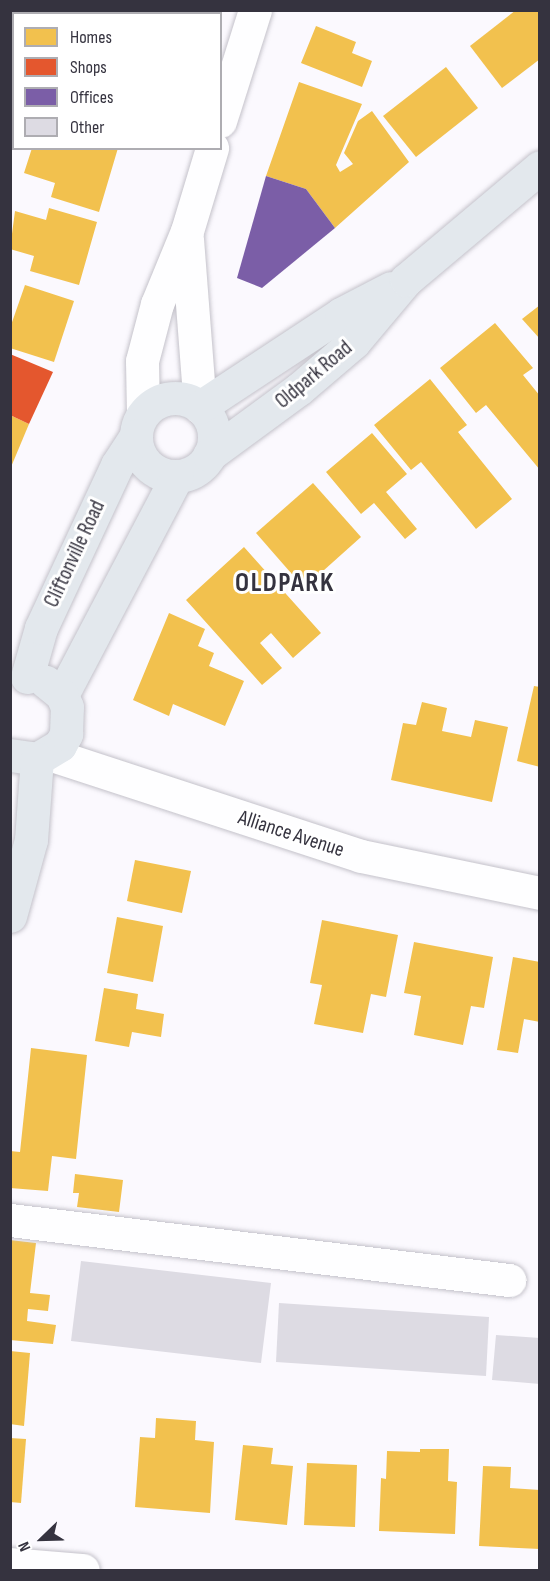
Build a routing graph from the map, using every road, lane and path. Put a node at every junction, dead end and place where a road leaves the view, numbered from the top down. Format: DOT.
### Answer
graph roads {
  1 [pos="255,10"];
  2 [pos="222,115"];
  3 [pos="211,150"];
  4 [pos="540,167"];
  5 [pos="187,231"];
  6 [pos="406,280"];
  7 [pos="200,407"];
  8 [pos="140,425"];
  9 [pos="210,455"];
  10 [pos="177,476"];
  11 [pos="19,680"];
  12 [pos="62,695"];
  13 [pos="32,756"];
  14 [pos="540,893"];
  15 [pos="10,916"];
  16 [pos="10,1220"];
  17 [pos="509,1280"];
  18 [pos="10,1564"];
  19 [pos="83,1570"];
  1 -- 2 [label="street"];
  3 -- 5 [label="street"];
  4 -- 6 [label="main road, Oldpark Road"];
  5 -- 7 [label="street"];
  5 -- 8 [label="street"];
  6 -- 7 [label="main road, Oldpark Road"];
  6 -- 9 [label="main road, Oldpark Road"];
  7 -- 8 [label="main road"];
  7 -- 9 [label="main road"];
  8 -- 10 [label="main road"];
  8 -- 11 [label="main road, Cliftonville Road"];
  9 -- 10 [label="main road"];
  10 -- 12 [label="main road"];
  11 -- 12 [label="main road"];
  12 -- 13 [label="main road"];
  13 -- 14 [label="street, Alliance Avenue"];
  13 -- 15 [label="main road"];
  16 -- 17 [label="street"];
  18 -- 19 [label="street"];
}
